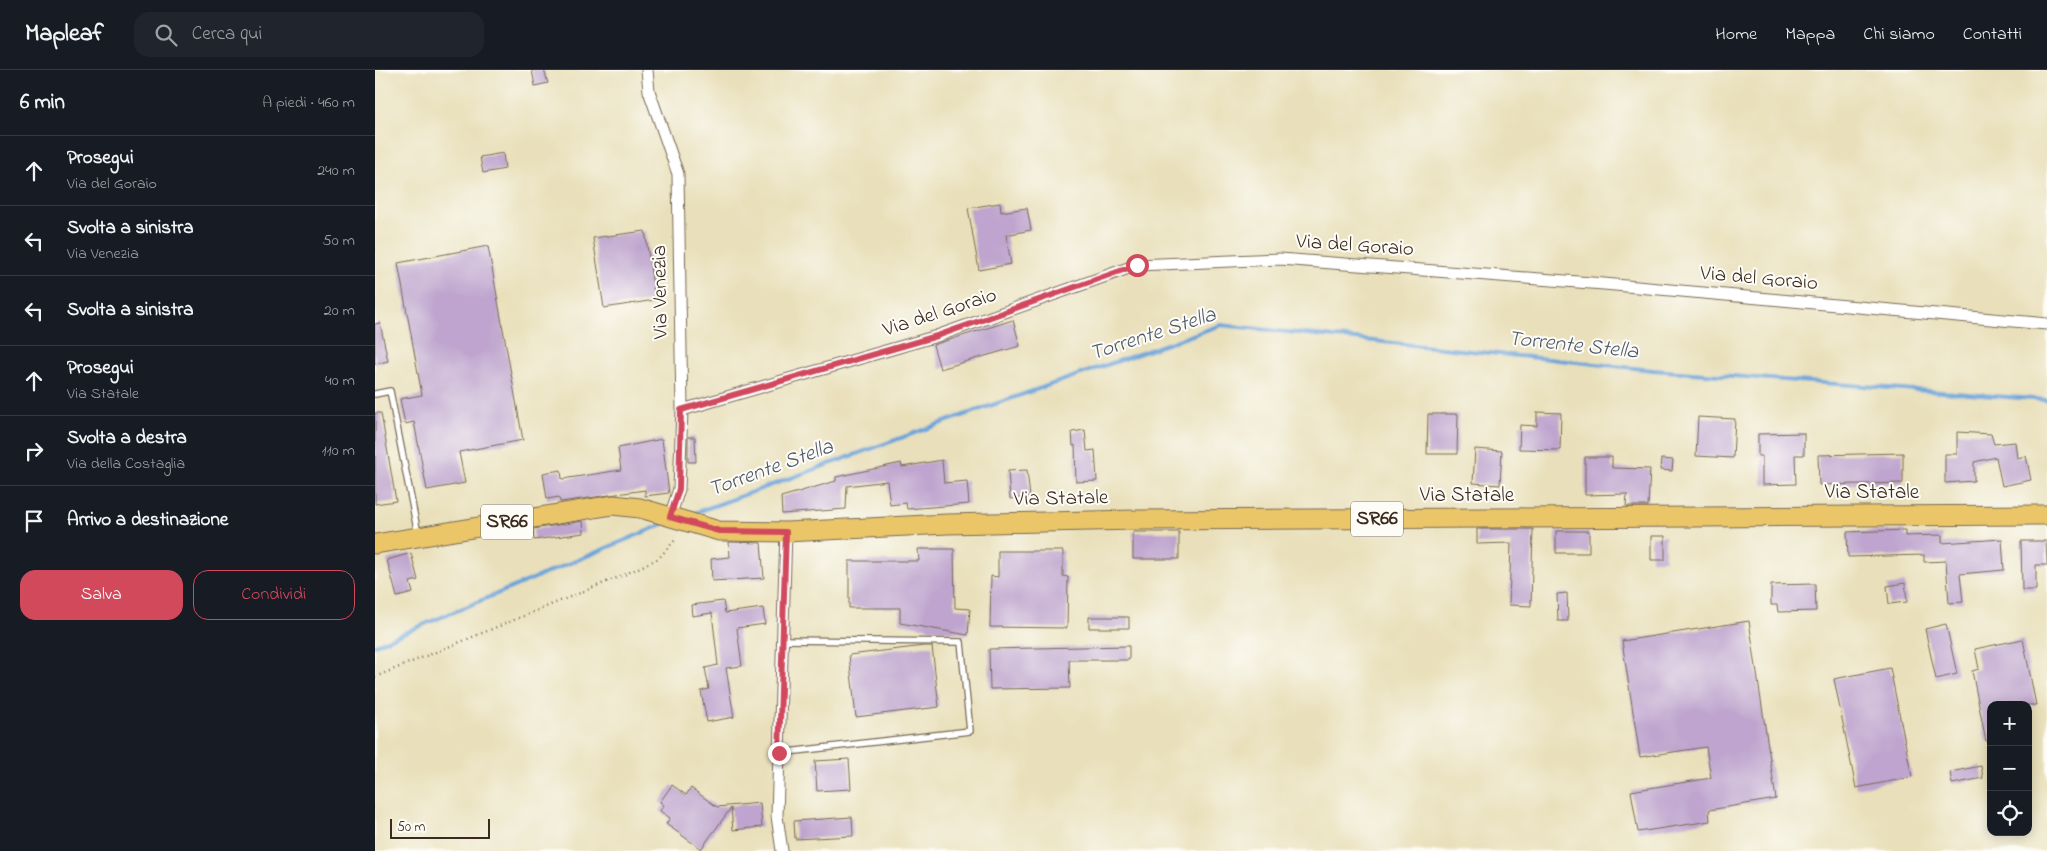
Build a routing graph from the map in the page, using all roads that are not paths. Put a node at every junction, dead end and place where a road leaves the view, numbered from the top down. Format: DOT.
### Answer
graph roads {
  1 [pos="647,70"];
  2 [pos="2047,324"];
  3 [pos="375,394"];
  4 [pos="681,410"];
  5 [pos="2047,515"];
  6 [pos="670,517"];
  7 [pos="786,532"];
  8 [pos="419,536"];
  9 [pos="375,544"];
  10 [pos="782,640"];
  11 [pos="779,753"];
  12 [pos="782,851"];
  1 -- 4 [label="street, Via Venezia"];
  2 -- 4 [label="street, Via del Goraio"];
  3 -- 8 [label="lane"];
  4 -- 6 [label="street, Via Venezia"];
  5 -- 7 [label="main road, Via Statale / SR66"];
  6 -- 7 [label="main road, Via Statale / SR66"];
  6 -- 8 [label="main road, SR66"];
  7 -- 10 [label="street"];
  8 -- 9 [label="main road, SR66"];
  10 -- 11 [label="street"];
  10 -- 11 [label="lane"];
  11 -- 12 [label="street"];
}
